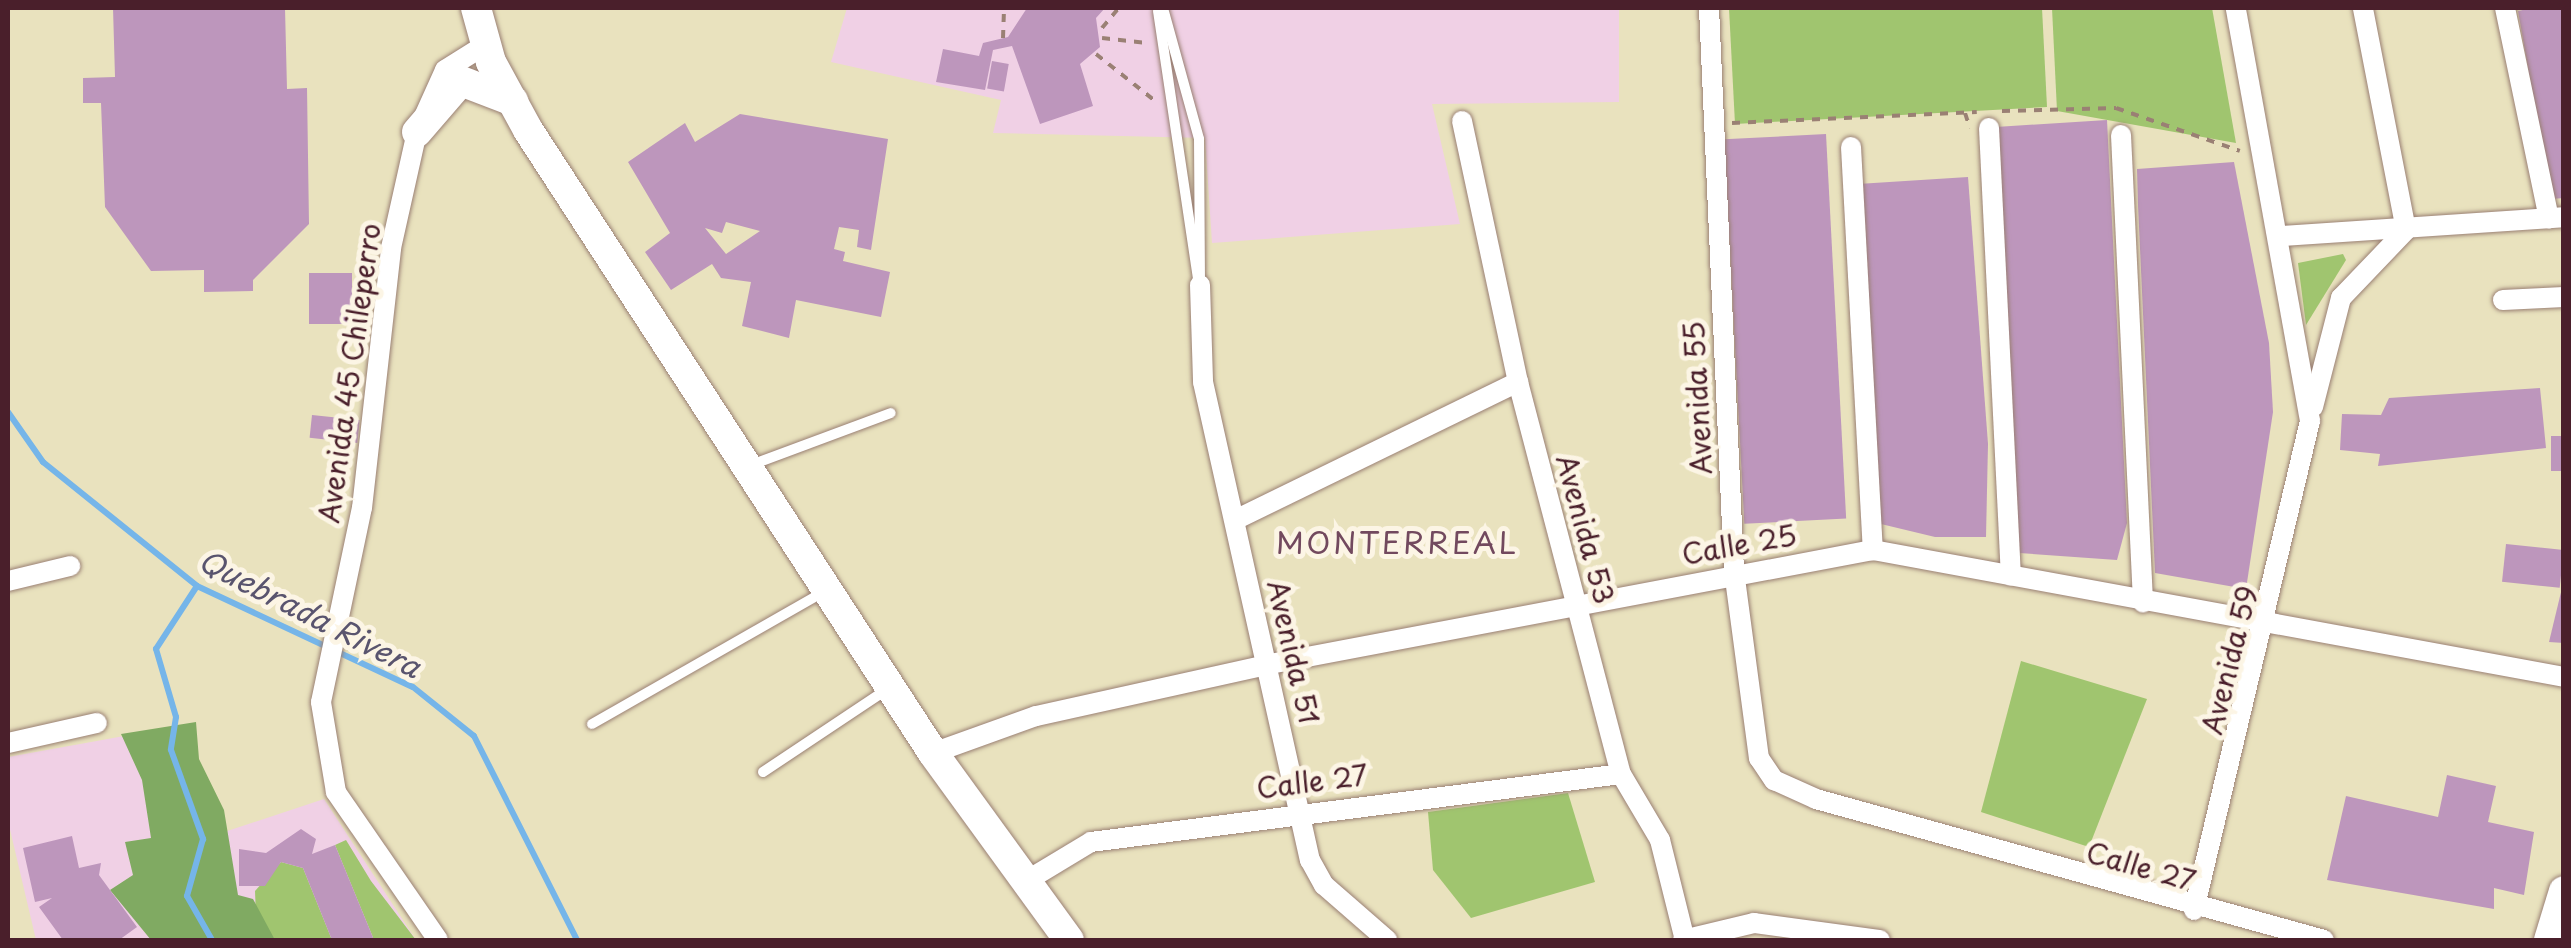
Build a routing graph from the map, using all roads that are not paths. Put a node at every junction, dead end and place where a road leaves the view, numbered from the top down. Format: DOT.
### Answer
graph roads {
  1 [pos="476,8"];
  2 [pos="1160,8"];
  3 [pos="1709,8"];
  4 [pos="2236,8"];
  5 [pos="2363,8"];
  6 [pos="2505,8"];
  7 [pos="485,45"];
  8 [pos="512,101"];
  9 [pos="1462,121"];
  10 [pos="1989,128"];
  11 [pos="417,132"];
  12 [pos="2121,136"];
  13 [pos="1851,148"];
  14 [pos="1185,208"];
  15 [pos="1200,208"];
  16 [pos="2556,217"];
  17 [pos="2406,230"];
  18 [pos="2281,236"];
  19 [pos="1200,285"];
  20 [pos="2564,298"];
  21 [pos="2503,300"];
  22 [pos="1518,382"];
  23 [pos="891,412"];
  24 [pos="2310,422"];
  25 [pos="745,467"];
  26 [pos="1235,520"];
  27 [pos="1873,550"];
  28 [pos="70,566"];
  29 [pos="1734,571"];
  30 [pos="2011,575"];
  31 [pos="8,581"];
  32 [pos="825,591"];
  33 [pos="1577,602"];
  34 [pos="2144,602"];
  35 [pos="2267,624"];
  36 [pos="1270,664"];
  37 [pos="2564,677"];
  38 [pos="890,687"];
  39 [pos="97,723"];
  40 [pos="592,724"];
  41 [pos="8,743"];
  42 [pos="932,753"];
  43 [pos="763,772"];
  44 [pos="1621,774"];
  45 [pos="1774,780"];
  46 [pos="1299,809"];
  47 [pos="1023,884"];
  48 [pos="2564,891"];
  49 [pos="2194,910"];
  50 [pos="438,940"];
  51 [pos="1069,940"];
  52 [pos="1387,940"];
  53 [pos="1684,940"];
  54 [pos="1880,940"];
  55 [pos="2324,940"];
  56 [pos="2549,940"];
  1 -- 7 [label="main road"];
  2 -- 14 [label="lane, Avenida 51"];
  2 -- 15 [label="lane, Avenida 51"];
  3 -- 29 [label="street, Avenida 55"];
  4 -- 18 [label="street, Avenida 59"];
  5 -- 17 [label="street"];
  6 -- 16 [label="street"];
  7 -- 8 [label="main road"];
  7 -- 11 [label="street, Avenida 45 Chileperro"];
  8 -- 11 [label="main road"];
  8 -- 25 [label="main road"];
  9 -- 22 [label="street, Avenida 53"];
  10 -- 30 [label="street"];
  11 -- 50 [label="street, Avenida 45 Chileperro"];
  12 -- 34 [label="street"];
  13 -- 27 [label="street"];
  14 -- 15 [label="lane"];
  14 -- 19 [label="lane, Avenida 51"];
  15 -- 19 [label="lane, Avenida 51"];
  16 -- 17 [label="street"];
  17 -- 18 [label="street"];
  17 -- 24 [label="street, Avenida 59"];
  18 -- 24 [label="street, Avenida 59"];
  19 -- 26 [label="street, Avenida 51"];
  20 -- 21 [label="street"];
  22 -- 26 [label="street"];
  22 -- 33 [label="street, Avenida 53"];
  23 -- 25 [label="lane"];
  24 -- 35 [label="street, Avenida 59"];
  25 -- 32 [label="main road"];
  26 -- 36 [label="street, Avenida 51"];
  27 -- 29 [label="street, Calle 25"];
  27 -- 30 [label="street, Calle 25"];
  28 -- 31 [label="street"];
  29 -- 33 [label="street, Calle 25"];
  29 -- 45 [label="street, Avenida 55"];
  30 -- 34 [label="street, Calle 25"];
  32 -- 38 [label="main road"];
  32 -- 40 [label="lane"];
  33 -- 36 [label="street, Calle 25"];
  33 -- 44 [label="street, Avenida 53"];
  34 -- 35 [label="street, Calle 25"];
  35 -- 37 [label="street, Calle 25"];
  35 -- 49 [label="street, Avenida 59"];
  36 -- 42 [label="street, Calle 25"];
  36 -- 46 [label="street, Avenida 51"];
  38 -- 42 [label="main road"];
  38 -- 43 [label="lane"];
  39 -- 41 [label="street"];
  42 -- 47 [label="main road"];
  44 -- 46 [label="street, Calle 27"];
  44 -- 53 [label="street, Avenida 53"];
  45 -- 49 [label="street, Calle 27"];
  46 -- 47 [label="street, Calle 27"];
  46 -- 52 [label="street, Avenida 51"];
  47 -- 51 [label="main road"];
  48 -- 56 [label="main road"];
  49 -- 55 [label="street, Calle 27"];
  53 -- 54 [label="street"];
}
